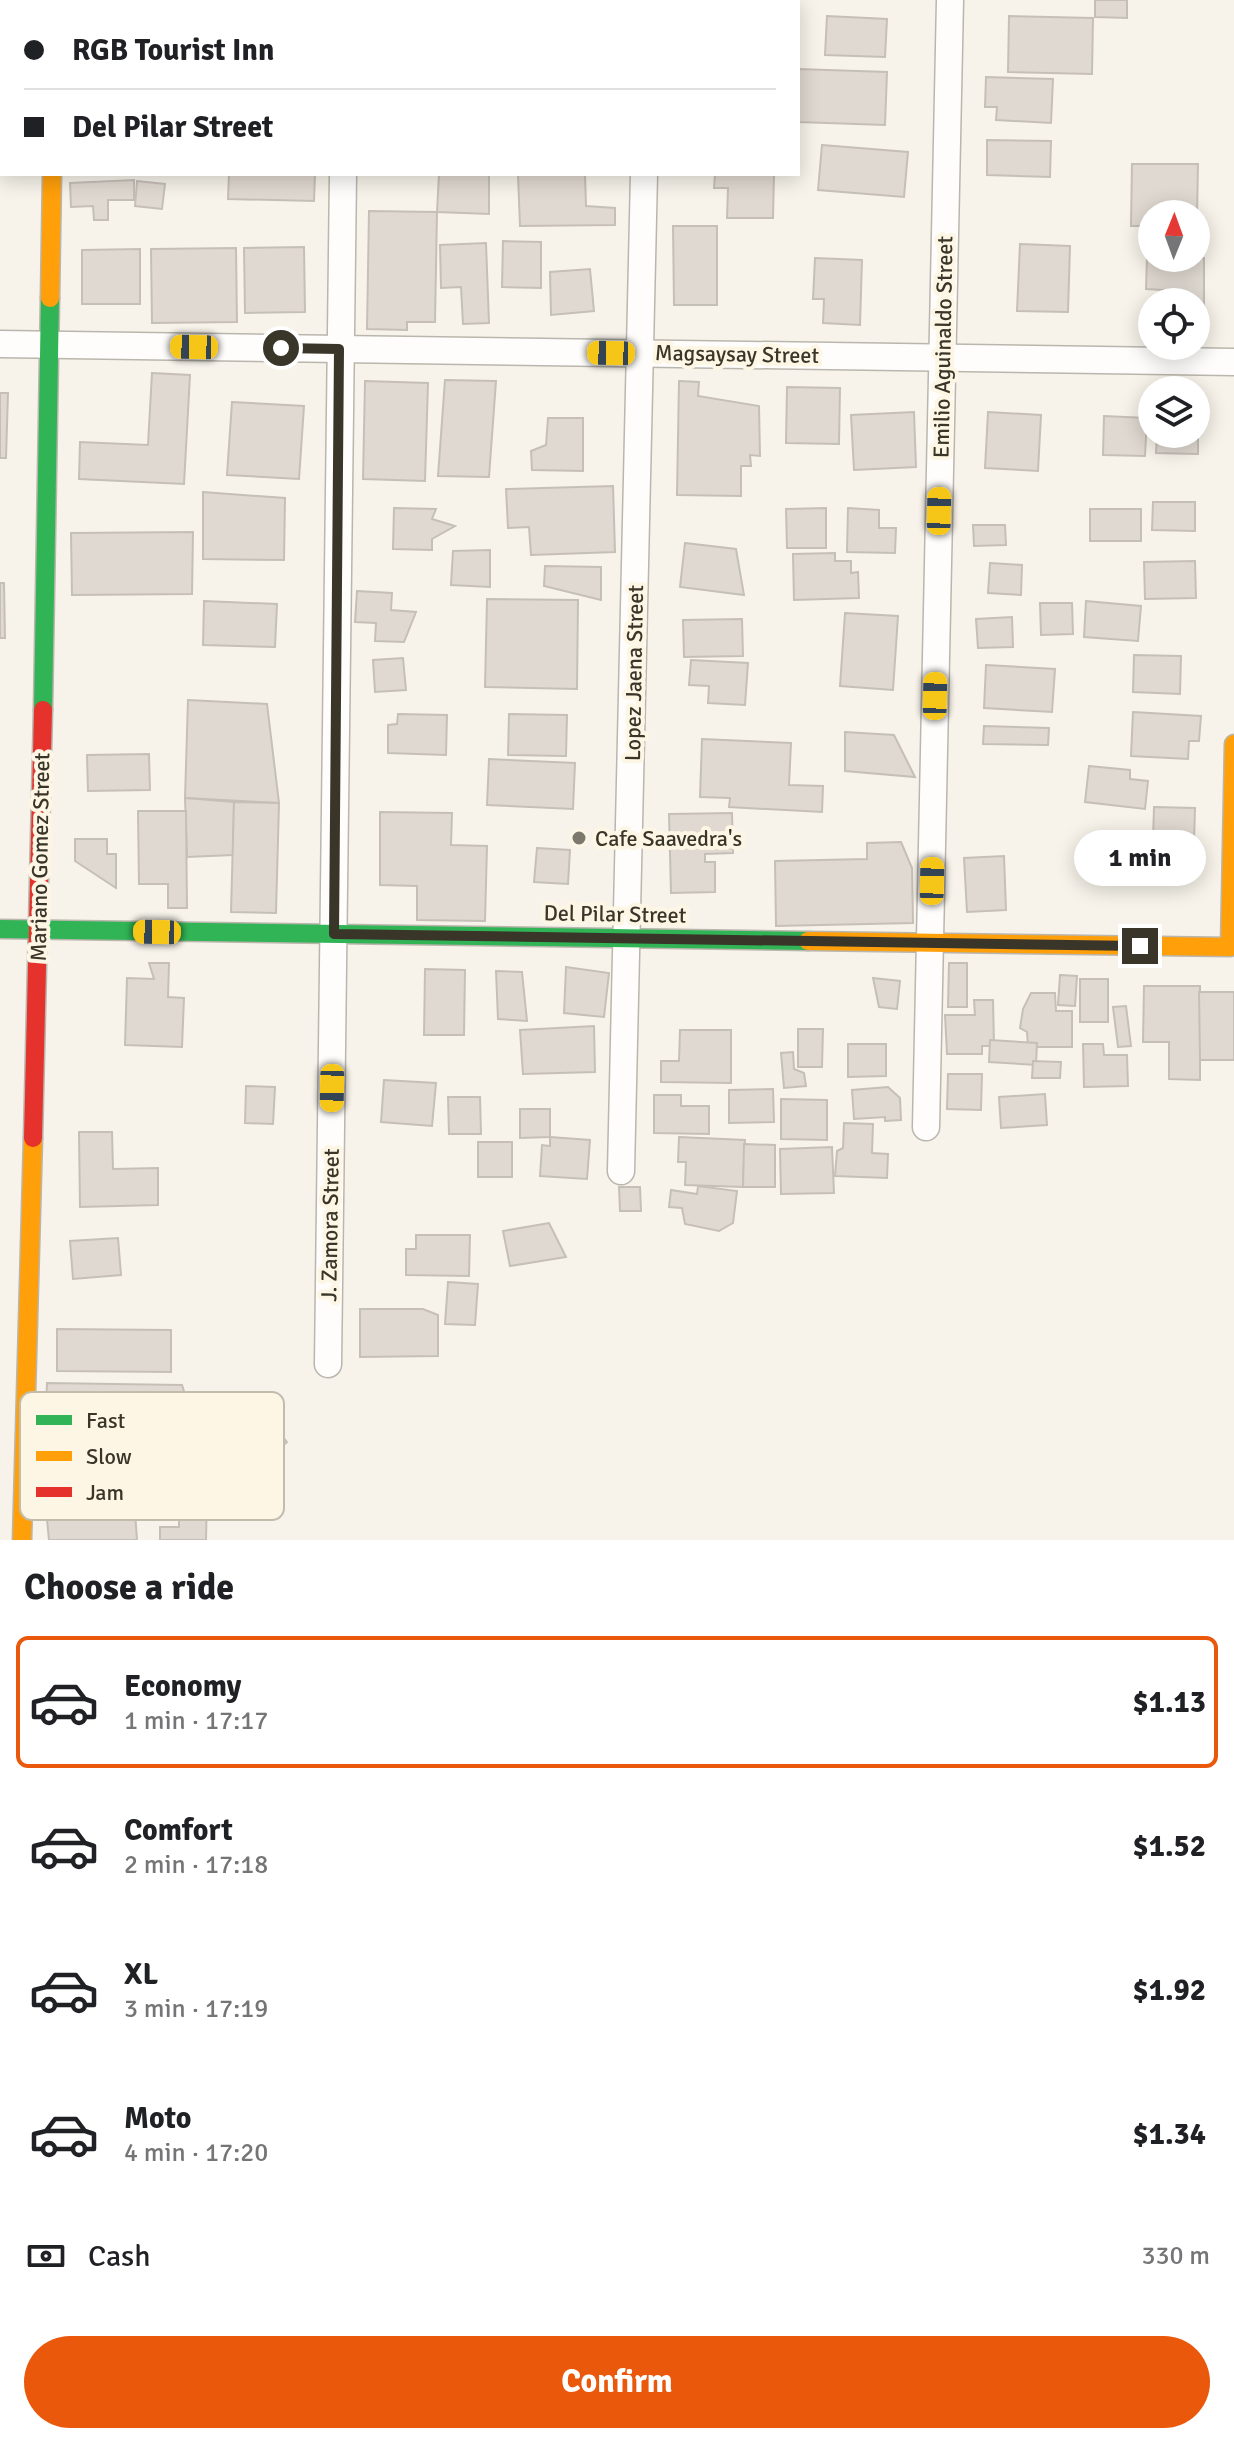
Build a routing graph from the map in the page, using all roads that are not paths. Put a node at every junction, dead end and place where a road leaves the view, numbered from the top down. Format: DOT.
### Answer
graph roads {
  1 [pos="950,0"];
  2 [pos="52,176"];
  3 [pos="343,176"];
  4 [pos="644,176"];
  5 [pos="0,344"];
  6 [pos="49,345"];
  7 [pos="339,349"];
  8 [pos="642,353"];
  9 [pos="942,357"];
  10 [pos="1234,362"];
  11 [pos="1234,744"];
  12 [pos="0,929"];
  13 [pos="39,930"];
  14 [pos="334,934"];
  15 [pos="627,938"];
  16 [pos="930,943"];
  17 [pos="926,1127"];
  18 [pos="621,1171"];
  19 [pos="328,1364"];
  20 [pos="26,1392"];
  21 [pos="23,1520"];
  22 [pos="22,1540"];
  1 -- 9 [label="street, Emilio Aguinaldo Street"];
  2 -- 6 [label="street, Mariano Gomez Street"];
  3 -- 7 [label="street, J. Zamora Street"];
  4 -- 8 [label="street, Lopez Jaena Street"];
  5 -- 6 [label="street, Magsaysay Street"];
  6 -- 7 [label="street, Magsaysay Street"];
  6 -- 13 [label="street, Mariano Gomez Street"];
  7 -- 8 [label="street, Magsaysay Street"];
  7 -- 14 [label="street, J. Zamora Street"];
  8 -- 9 [label="street, Magsaysay Street"];
  8 -- 15 [label="street, Lopez Jaena Street"];
  9 -- 10 [label="street, Magsaysay Street"];
  9 -- 16 [label="street, Emilio Aguinaldo Street"];
  11 -- 16 [label="street, Del Pilar Street"];
  12 -- 13 [label="street, Del Pilar Street"];
  13 -- 14 [label="street, Del Pilar Street"];
  13 -- 20 [label="street, Mariano Gomez Street"];
  14 -- 15 [label="street, Del Pilar Street"];
  14 -- 19 [label="street, J. Zamora Street"];
  15 -- 16 [label="street, Del Pilar Street"];
  15 -- 18 [label="street, Lopez Jaena Street"];
  16 -- 17 [label="street, Emilio Aguinaldo Street"];
  21 -- 22 [label="street, Mariano Gomez Street"];
}
